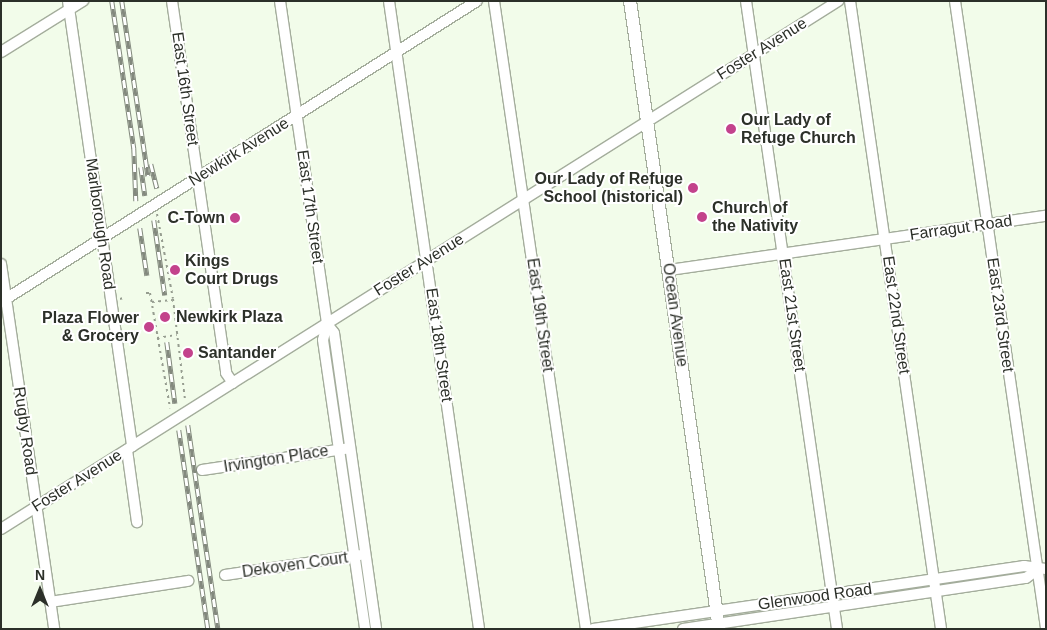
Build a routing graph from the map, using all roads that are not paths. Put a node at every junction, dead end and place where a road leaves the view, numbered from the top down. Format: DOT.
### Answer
graph roads {
  1 [pos="83,1"];
  2 [pos="172,1"];
  3 [pos="280,1"];
  4 [pos="389,1"];
  5 [pos="477,1"];
  6 [pos="494,1"];
  7 [pos="630,1"];
  8 [pos="746,1"];
  9 [pos="838,1"];
  10 [pos="850,1"];
  11 [pos="955,1"];
  12 [pos="69,6"];
  13 [pos="1,52"];
  14 [pos="397,52"];
  15 [pos="754,54"];
  16 [pos="296,116"];
  17 [pos="647,122"];
  18 [pos="198,178"];
  19 [pos="523,200"];
  20 [pos="1046,216"];
  21 [pos="987,224"];
  22 [pos="102,238"];
  23 [pos="885,239"];
  24 [pos="783,254"];
  25 [pos="427,259"];
  26 [pos="1,264"];
  27 [pos="669,270"];
  28 [pos="4,301"];
  29 [pos="327,324"];
  30 [pos="233,383"];
  31 [pos="130,448"];
  32 [pos="350,448"];
  33 [pos="339,450"];
  34 [pos="202,470"];
  35 [pos="36,507"];
  36 [pos="137,522"];
  37 [pos="1,529"];
  38 [pos="366,555"];
  39 [pos="355,556"];
  40 [pos="1042,569"];
  41 [pos="225,575"];
  42 [pos="934,579"];
  43 [pos="188,581"];
  44 [pos="936,592"];
  45 [pos="832,594"];
  46 [pos="50,602"];
  47 [pos="834,607"];
  48 [pos="718,621"];
  49 [pos="1046,628"];
  50 [pos="54,629"];
  51 [pos="365,629"];
  52 [pos="376,629"];
  53 [pos="479,629"];
  54 [pos="586,629"];
  55 [pos="593,629"];
  56 [pos="683,629"];
  57 [pos="837,629"];
  58 [pos="941,629"];
  1 -- 12 [label="street"];
  2 -- 18 [label="street, East 16th Street"];
  3 -- 16 [label="street, East 17th Street"];
  4 -- 14 [label="street, East 18th Street"];
  5 -- 14 [label="street, Newkirk Avenue"];
  6 -- 19 [label="street, East 19th Street"];
  7 -- 17 [label="main road, Ocean Avenue"];
  8 -- 15 [label="street, East 21st Street"];
  9 -- 15 [label="street, Foster Avenue"];
  10 -- 23 [label="street, East 22nd Street"];
  11 -- 21 [label="street, East 23rd Street"];
  12 -- 13 [label="street"];
  12 -- 22 [label="street, Marlborough Road"];
  14 -- 16 [label="street, Newkirk Avenue"];
  14 -- 25 [label="street, East 18th Street"];
  15 -- 17 [label="street, Foster Avenue"];
  15 -- 24 [label="street, East 21st Street"];
  16 -- 18 [label="street, Newkirk Avenue"];
  16 -- 29 [label="street, East 17th Street"];
  17 -- 19 [label="street, Foster Avenue"];
  17 -- 27 [label="main road, Ocean Avenue"];
  18 -- 22 [label="street, Newkirk Avenue"];
  18 -- 30 [label="street, East 16th Street"];
  19 -- 25 [label="street, Foster Avenue"];
  19 -- 54 [label="street, East 19th Street"];
  20 -- 21 [label="street, Farragut Road"];
  21 -- 23 [label="street, Farragut Road"];
  21 -- 40 [label="street, East 23rd Street"];
  22 -- 28 [label="street, Newkirk Avenue"];
  22 -- 31 [label="street, Marlborough Road"];
  23 -- 24 [label="street, Farragut Road"];
  23 -- 42 [label="street, East 22nd Street"];
  24 -- 27 [label="street, Farragut Road"];
  24 -- 45 [label="street, East 21st Street"];
  25 -- 29 [label="street, Foster Avenue"];
  25 -- 53 [label="street, East 18th Street"];
  26 -- 28 [label="street, Rugby Road"];
  27 -- 48 [label="main road, Ocean Avenue"];
  28 -- 35 [label="street, Rugby Road"];
  29 -- 30 [label="street, Foster Avenue"];
  29 -- 32 [label="street, East 17th Street"];
  29 -- 33 [label="street, East 17th Street"];
  30 -- 31 [label="street, Foster Avenue"];
  31 -- 35 [label="street, Foster Avenue"];
  31 -- 36 [label="street, Marlborough Road"];
  32 -- 33 [label="street, Irvington Place"];
  32 -- 38 [label="street, East 17th Street"];
  33 -- 34 [label="street, Irvington Place"];
  33 -- 39 [label="street, East 17th Street"];
  35 -- 37 [label="street, Foster Avenue"];
  35 -- 46 [label="street, Rugby Road"];
  38 -- 39 [label="street, Dekoven Court"];
  38 -- 52 [label="street, East 17th Street"];
  39 -- 41 [label="street, Dekoven Court"];
  39 -- 51 [label="street, East 17th Street"];
  40 -- 42 [label="street, Glenwood Road"];
  40 -- 44 [label="street, Glenwood Road"];
  40 -- 49 [label="street, East 23rd Street"];
  42 -- 44 [label="street, East 22nd Street"];
  42 -- 45 [label="street, Glenwood Road"];
  43 -- 46 [label="street"];
  44 -- 47 [label="street, Glenwood Road"];
  44 -- 58 [label="street, East 22nd Street"];
  45 -- 47 [label="street, East 21st Street"];
  45 -- 48 [label="street, Glenwood Road"];
  46 -- 50 [label="street, Rugby Road"];
  47 -- 48 [label="street, Glenwood Road"];
  47 -- 57 [label="street, East 21st Street"];
  48 -- 55 [label="street, Glenwood Road"];
  48 -- 56 [label="street, Glenwood Road"];
}
